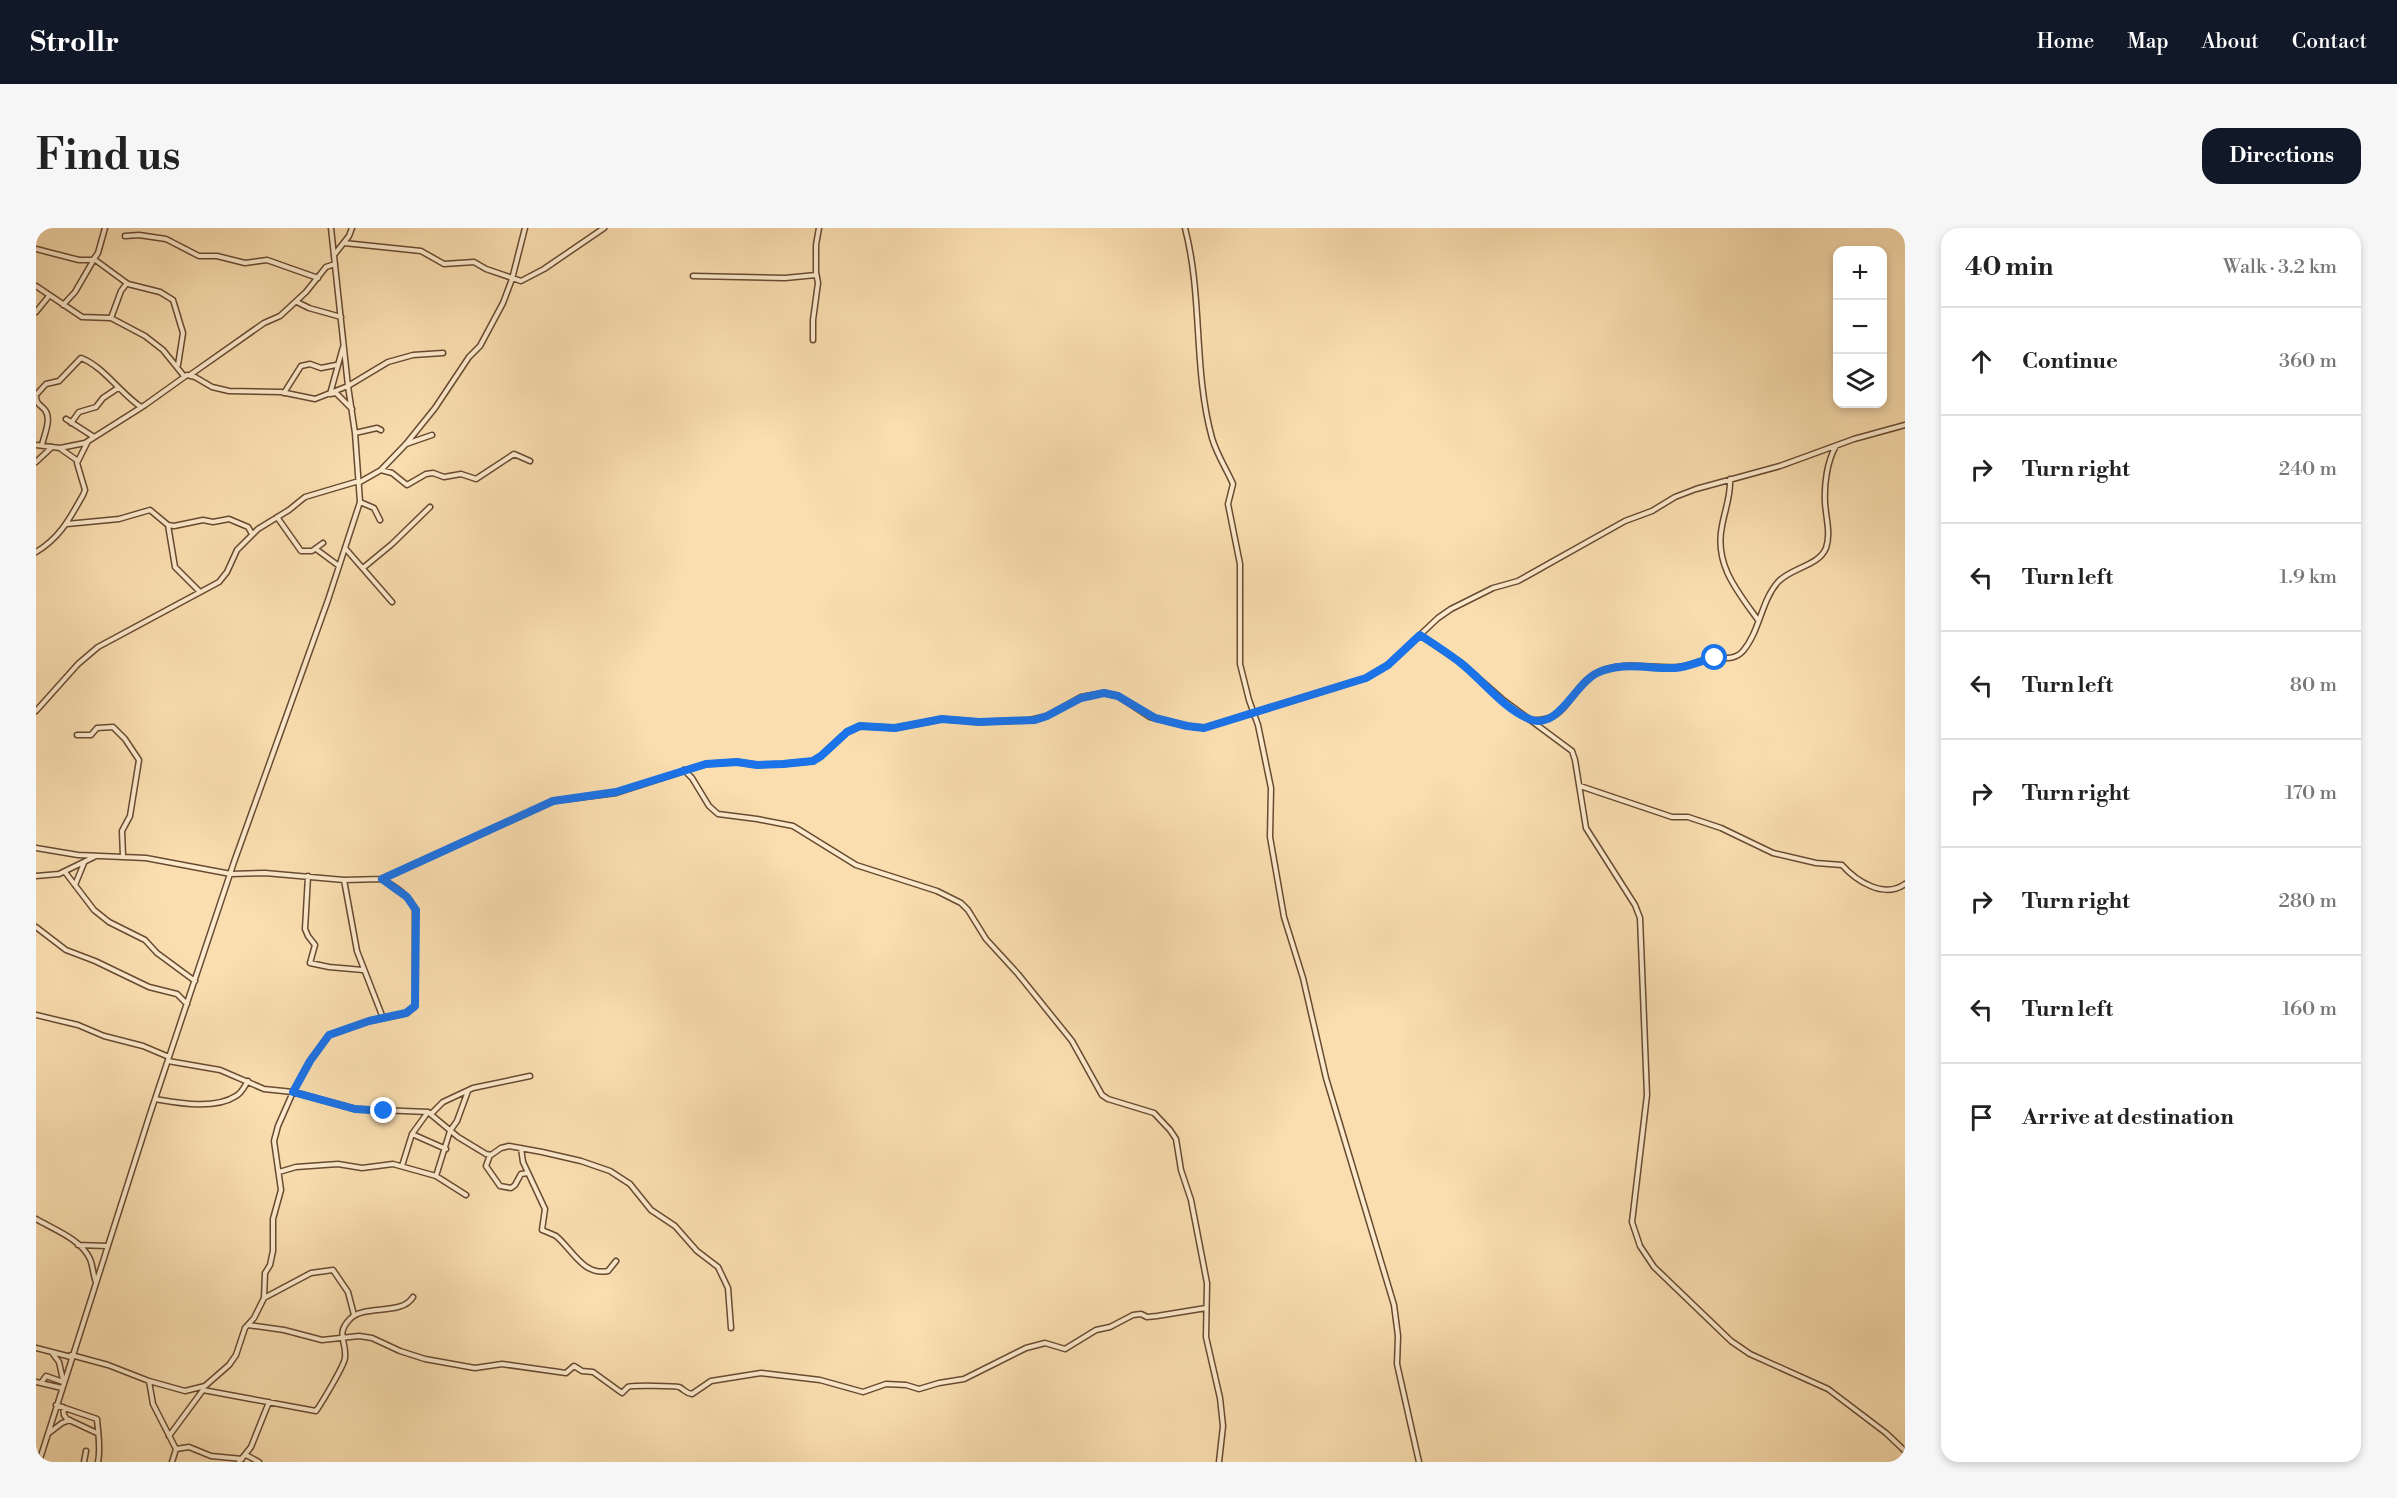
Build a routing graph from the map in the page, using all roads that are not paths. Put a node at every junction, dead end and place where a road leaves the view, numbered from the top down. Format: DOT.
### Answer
graph roads {
  1 [pos="105,228"];
  2 [pos="331,228"];
  3 [pos="352,228"];
  4 [pos="525,228"];
  5 [pos="604,228"];
  6 [pos="819,228"];
  7 [pos="1185,228"];
  8 [pos="125,236"];
  9 [pos="344,243"];
  10 [pos="36,249"];
  11 [pos="334,256"];
  12 [pos="94,260"];
  13 [pos="335,264"];
  14 [pos="816,275"];
  15 [pos="693,276"];
  16 [pos="318,278"];
  17 [pos="512,279"];
  18 [pos="127,283"];
  19 [pos="36,286"];
  20 [pos="49,296"];
  21 [pos="297,302"];
  22 [pos="63,305"];
  23 [pos="36,312"];
  24 [pos="341,317"];
  25 [pos="111,318"];
  26 [pos="813,340"];
  27 [pos="344,344"];
  28 [pos="443,353"];
  29 [pos="337,365"];
  30 [pos="177,366"];
  31 [pos="190,375"];
  32 [pos="184,376"];
  33 [pos="348,386"];
  34 [pos="118,388"];
  35 [pos="284,393"];
  36 [pos="330,394"];
  37 [pos="36,396"];
  38 [pos="142,407"];
  39 [pos="352,409"];
  40 [pos="66,419"];
  41 [pos="71,423"];
  42 [pos="1905,425"];
  43 [pos="381,430"];
  44 [pos="355,433"];
  45 [pos="432,435"];
  46 [pos="94,437"];
  47 [pos="89,441"];
  48 [pos="406,444"];
  49 [pos="36,445"];
  50 [pos="42,445"];
  51 [pos="52,446"];
  52 [pos="1836,446"];
  53 [pos="60,448"];
  54 [pos="78,460"];
  55 [pos="530,461"];
  56 [pos="36,462"];
  57 [pos="381,470"];
  58 [pos="1730,479"];
  59 [pos="359,482"];
  60 [pos="360,502"];
  61 [pos="430,507"];
  62 [pos="277,517"];
  63 [pos="380,520"];
  64 [pos="67,524"];
  65 [pos="168,525"];
  66 [pos="252,534"];
  67 [pos="323,543"];
  68 [pos="345,548"];
  69 [pos="316,549"];
  70 [pos="36,552"];
  71 [pos="339,566"];
  72 [pos="363,568"];
  73 [pos="199,591"];
  74 [pos="392,602"];
  75 [pos="1758,620"];
  76 [pos="1420,635"];
  77 [pos="36,711"];
  78 [pos="1254,712"];
  79 [pos="1530,720"];
  80 [pos="77,735"];
  81 [pos="684,770"];
  82 [pos="1579,786"];
  83 [pos="36,848"];
  84 [pos="95,856"];
  85 [pos="123,856"];
  86 [pos="84,863"];
  87 [pos="65,872"];
  88 [pos="231,874"];
  89 [pos="36,876"];
  90 [pos="308,876"];
  91 [pos="382,879"];
  92 [pos="344,880"];
  93 [pos="1905,884"];
  94 [pos="75,885"];
  95 [pos="36,927"];
  96 [pos="363,970"];
  97 [pos="195,981"];
  98 [pos="187,1004"];
  99 [pos="36,1015"];
  100 [pos="383,1018"];
  101 [pos="169,1059"];
  102 [pos="530,1076"];
  103 [pos="248,1081"];
  104 [pos="468,1091"];
  105 [pos="293,1092"];
  106 [pos="155,1099"];
  107 [pos="430,1113"];
  108 [pos="450,1131"];
  109 [pos="412,1134"];
  110 [pos="520,1148"];
  111 [pos="446,1149"];
  112 [pos="490,1155"];
  113 [pos="402,1166"];
  114 [pos="279,1172"];
  115 [pos="528,1173"];
  116 [pos="436,1176"];
  117 [pos="466,1195"];
  118 [pos="36,1219"];
  119 [pos="78,1245"];
  120 [pos="107,1246"];
  121 [pos="616,1261"];
  122 [pos="96,1283"];
  123 [pos="414,1297"];
  124 [pos="264,1299"];
  125 [pos="1206,1308"];
  126 [pos="354,1315"];
  127 [pos="248,1325"];
  128 [pos="731,1328"];
  129 [pos="341,1339"];
  130 [pos="36,1348"];
  131 [pos="53,1353"];
  132 [pos="71,1356"];
  133 [pos="63,1381"];
  134 [pos="149,1381"];
  135 [pos="38,1382"];
  136 [pos="62,1388"];
  137 [pos="204,1388"];
  138 [pos="269,1402"];
  139 [pos="56,1406"];
  140 [pos="63,1407"];
  141 [pos="70,1420"];
  142 [pos="97,1431"];
  143 [pos="48,1434"];
  144 [pos="169,1436"];
  145 [pos="176,1449"];
  146 [pos="86,1451"];
  147 [pos="1905,1451"];
  148 [pos="246,1455"];
  149 [pos="210,1459"];
  150 [pos="241,1460"];
  151 [pos="39,1462"];
  152 [pos="84,1462"];
  153 [pos="98,1462"];
  154 [pos="172,1462"];
  155 [pos="259,1462"];
  156 [pos="1220,1462"];
  157 [pos="1419,1462"];
  1 -- 12 [label="street"];
  2 -- 11 [label="street"];
  3 -- 9 [label="street"];
  4 -- 17 [label="street"];
  5 -- 17 [label="street"];
  6 -- 14 [label="street"];
  7 -- 78 [label="street"];
  8 -- 16 [label="street"];
  9 -- 11 [label="street"];
  9 -- 17 [label="street"];
  10 -- 12 [label="street"];
  11 -- 13 [label="street"];
  12 -- 18 [label="street"];
  12 -- 22 [label="street"];
  13 -- 16 [label="street"];
  13 -- 24 [label="street"];
  14 -- 15 [label="street"];
  14 -- 26 [label="street"];
  16 -- 21 [label="street"];
  17 -- 48 [label="street"];
  18 -- 25 [label="street"];
  18 -- 30 [label="street"];
  19 -- 20 [label="street"];
  20 -- 22 [label="street"];
  20 -- 23 [label="street"];
  21 -- 24 [label="street"];
  21 -- 31 [label="street"];
  22 -- 25 [label="street"];
  24 -- 27 [label="street"];
  25 -- 30 [label="street"];
  27 -- 29 [label="street"];
  27 -- 33 [label="street"];
  28 -- 33 [label="street"];
  29 -- 35 [label="street"];
  29 -- 36 [label="street"];
  30 -- 32 [label="street"];
  31 -- 32 [label="street"];
  31 -- 35 [label="street"];
  32 -- 38 [label="street"];
  33 -- 36 [label="street"];
  33 -- 39 [label="street"];
  34 -- 37 [label="street"];
  34 -- 38 [label="street"];
  34 -- 41 [label="street"];
  35 -- 36 [label="street"];
  36 -- 39 [label="street"];
  37 -- 50 [label="street"];
  38 -- 46 [label="street"];
  39 -- 44 [label="street"];
  40 -- 41 [label="street"];
  41 -- 46 [label="street"];
  42 -- 52 [label="street"];
  43 -- 44 [label="street"];
  44 -- 59 [label="street"];
  45 -- 48 [label="street"];
  46 -- 47 [label="street"];
  47 -- 53 [label="street"];
  47 -- 54 [label="street"];
  48 -- 57 [label="street"];
  49 -- 50 [label="street"];
  50 -- 51 [label="street"];
  51 -- 53 [label="street"];
  51 -- 56 [label="street"];
  52 -- 58 [label="street"];
  52 -- 75 [label="street"];
  53 -- 54 [label="street"];
  54 -- 64 [label="street"];
  55 -- 57 [label="street"];
  57 -- 59 [label="street"];
  58 -- 75 [label="street"];
  58 -- 76 [label="street"];
  59 -- 60 [label="street"];
  59 -- 62 [label="street"];
  60 -- 63 [label="street"];
  60 -- 68 [label="street"];
  61 -- 72 [label="street"];
  62 -- 66 [label="street"];
  62 -- 69 [label="street"];
  64 -- 65 [label="street"];
  64 -- 70 [label="street"];
  65 -- 66 [label="street"];
  65 -- 73 [label="street"];
  66 -- 73 [label="street"];
  67 -- 69 [label="street"];
  68 -- 71 [label="street"];
  68 -- 72 [label="street"];
  69 -- 71 [label="street"];
  71 -- 88 [label="street"];
  72 -- 74 [label="street"];
  73 -- 77 [label="street"];
  75 -- 79 [label="street"];
  76 -- 78 [label="street"];
  76 -- 79 [label="street"];
  78 -- 81 [label="street"];
  78 -- 157 [label="street"];
  79 -- 82 [label="street"];
  80 -- 85 [label="street"];
  81 -- 91 [label="street"];
  81 -- 125 [label="street"];
  82 -- 93 [label="street"];
  82 -- 147 [label="street"];
  83 -- 84 [label="street"];
  84 -- 85 [label="street"];
  84 -- 86 [label="street"];
  85 -- 88 [label="street"];
  86 -- 87 [label="street"];
  86 -- 94 [label="street"];
  87 -- 89 [label="street"];
  87 -- 94 [label="street"];
  88 -- 90 [label="street"];
  88 -- 97 [label="street"];
  90 -- 92 [label="street"];
  90 -- 96 [label="street"];
  91 -- 92 [label="street"];
  91 -- 100 [label="street"];
  92 -- 96 [label="street"];
  94 -- 97 [label="street"];
  95 -- 98 [label="street"];
  96 -- 100 [label="street"];
  97 -- 98 [label="street"];
  98 -- 101 [label="street"];
  99 -- 101 [label="street"];
  100 -- 105 [label="street"];
  101 -- 103 [label="street"];
  101 -- 106 [label="street"];
  102 -- 104 [label="street"];
  103 -- 105 [label="street"];
  103 -- 106 [label="street"];
  104 -- 107 [label="street"];
  104 -- 108 [label="street"];
  105 -- 107 [label="street"];
  105 -- 114 [label="street"];
  106 -- 120 [label="street"];
  107 -- 108 [label="street"];
  107 -- 109 [label="street"];
  108 -- 111 [label="street"];
  108 -- 112 [label="street"];
  109 -- 111 [label="street"];
  109 -- 113 [label="street"];
  110 -- 112 [label="street"];
  110 -- 115 [label="street"];
  110 -- 128 [label="street"];
  111 -- 116 [label="street"];
  112 -- 115 [label="street"];
  113 -- 114 [label="street"];
  113 -- 116 [label="street"];
  114 -- 124 [label="street"];
  115 -- 121 [label="street"];
  116 -- 117 [label="street"];
  118 -- 119 [label="street"];
  119 -- 120 [label="street"];
  119 -- 122 [label="street"];
  120 -- 122 [label="street"];
  122 -- 132 [label="street"];
  123 -- 126 [label="street"];
  124 -- 126 [label="street"];
  124 -- 127 [label="street"];
  125 -- 129 [label="street"];
  125 -- 156 [label="street"];
  126 -- 129 [label="street"];
  127 -- 129 [label="street"];
  127 -- 137 [label="street"];
  129 -- 138 [label="street"];
  130 -- 131 [label="street"];
  131 -- 132 [label="street"];
  131 -- 133 [label="street"];
  132 -- 133 [label="street"];
  132 -- 134 [label="street"];
  133 -- 135 [label="street"];
  133 -- 136 [label="street"];
  134 -- 137 [label="street"];
  134 -- 144 [label="street"];
  135 -- 136 [label="street"];
  136 -- 139 [label="street"];
  137 -- 138 [label="street"];
  137 -- 144 [label="street"];
  138 -- 148 [label="street"];
  139 -- 140 [label="street"];
  139 -- 143 [label="street"];
  140 -- 141 [label="street"];
  140 -- 142 [label="street"];
  141 -- 142 [label="street"];
  141 -- 143 [label="street"];
  142 -- 153 [label="street"];
  143 -- 151 [label="street"];
  144 -- 145 [label="street"];
  145 -- 149 [label="street"];
  145 -- 154 [label="street"];
  146 -- 152 [label="street"];
  148 -- 150 [label="street"];
  148 -- 155 [label="street"];
  149 -- 150 [label="street"];
}
